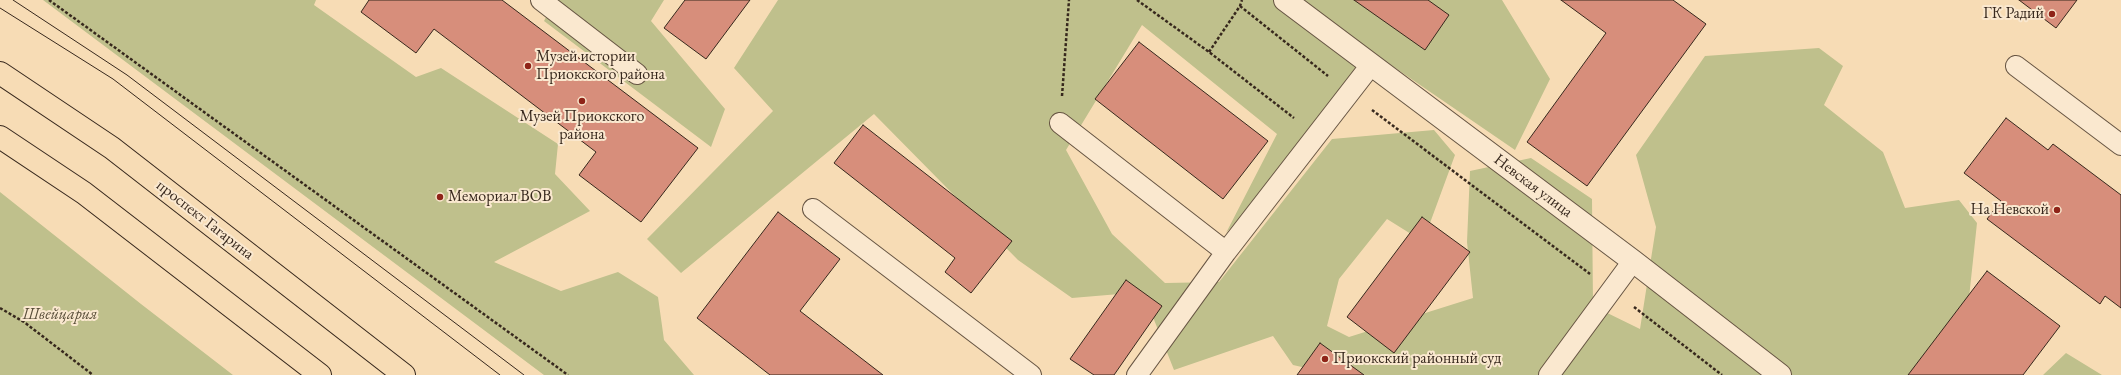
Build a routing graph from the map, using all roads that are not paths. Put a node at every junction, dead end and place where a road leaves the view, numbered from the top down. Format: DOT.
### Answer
graph roads {
  1 [pos="541,0"];
  2 [pos="1285,0"];
  3 [pos="1371,65"];
  4 [pos="2016,66"];
  5 [pos="0,73"];
  6 [pos="637,74"];
  7 [pos="1060,123"];
  8 [pos="0,137"];
  9 [pos="2121,145"];
  10 [pos="813,209"];
  11 [pos="1226,252"];
  12 [pos="1633,261"];
  13 [pos="320,375"];
  14 [pos="404,375"];
  15 [pos="1031,375"];
  16 [pos="1137,375"];
  17 [pos="1549,375"];
  18 [pos="1780,375"];
  1 -- 6 [label="lane"];
  2 -- 3 [label="street, Невская улица"];
  3 -- 11 [label="lane"];
  3 -- 12 [label="street, Невская улица"];
  4 -- 9 [label="lane"];
  5 -- 14 [label="main road, проспект Гагарина"];
  7 -- 11 [label="lane"];
  8 -- 13 [label="main road"];
  10 -- 15 [label="lane"];
  11 -- 16 [label="lane"];
  12 -- 17 [label="lane"];
  12 -- 18 [label="street, Невская улица"];
}
